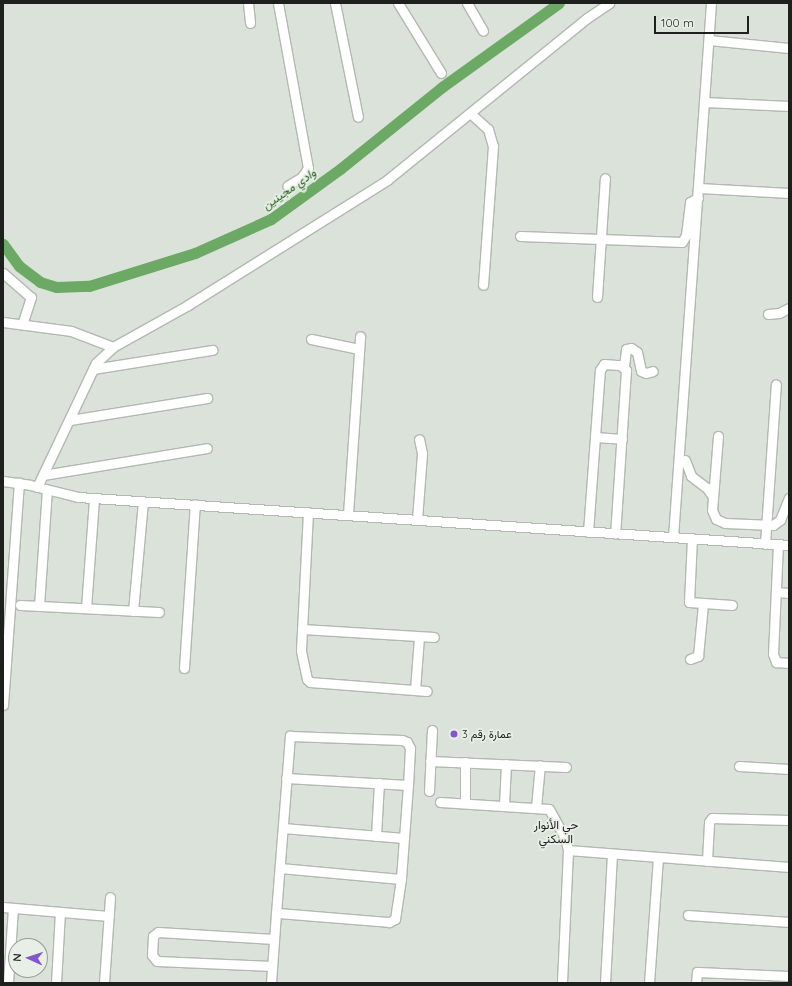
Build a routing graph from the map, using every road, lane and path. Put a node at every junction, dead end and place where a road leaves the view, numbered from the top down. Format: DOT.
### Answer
graph roads {
  1 [pos="248,3"];
  2 [pos="278,3"];
  3 [pos="335,3"];
  4 [pos="398,3"];
  5 [pos="467,3"];
  6 [pos="609,3"];
  7 [pos="711,3"];
  8 [pos="250,23"];
  9 [pos="483,31"];
  10 [pos="709,40"];
  11 [pos="789,48"];
  12 [pos="441,73"];
  13 [pos="705,102"];
  14 [pos="789,106"];
  15 [pos="470,113"];
  16 [pos="358,117"];
  17 [pos="605,178"];
  18 [pos="287,186"];
  19 [pos="699,188"];
  20 [pos="789,193"];
  21 [pos="698,198"];
  22 [pos="520,236"];
  23 [pos="601,240"];
  24 [pos="3,273"];
  25 [pos="483,285"];
  26 [pos="597,297"];
  27 [pos="789,308"];
  28 [pos="768,314"];
  29 [pos="3,322"];
  30 [pos="22,324"];
  31 [pos="360,336"];
  32 [pos="311,339"];
  33 [pos="113,347"];
  34 [pos="359,349"];
  35 [pos="212,350"];
  36 [pos="624,366"];
  37 [pos="93,369"];
  38 [pos="653,371"];
  39 [pos="776,384"];
  40 [pos="206,398"];
  41 [pos="70,420"];
  42 [pos="718,436"];
  43 [pos="595,437"];
  44 [pos="419,439"];
  45 [pos="622,439"];
  46 [pos="207,448"];
  47 [pos="685,460"];
  48 [pos="43,475"];
  49 [pos="3,481"];
  50 [pos="19,483"];
  51 [pos="37,487"];
  52 [pos="47,490"];
  53 [pos="714,497"];
  54 [pos="94,498"];
  55 [pos="789,498"];
  56 [pos="143,501"];
  57 [pos="195,504"];
  58 [pos="308,512"];
  59 [pos="348,514"];
  60 [pos="417,520"];
  61 [pos="766,525"];
  62 [pos="588,532"];
  63 [pos="615,534"];
  64 [pos="673,537"];
  65 [pos="692,538"];
  66 [pos="765,544"];
  67 [pos="778,544"];
  68 [pos="789,545"];
  69 [pos="776,592"];
  70 [pos="789,593"];
  71 [pos="703,604"];
  72 [pos="20,605"];
  73 [pos="732,605"];
  74 [pos="39,606"];
  75 [pos="86,608"];
  76 [pos="133,611"];
  77 [pos="159,612"];
  78 [pos="302,629"];
  79 [pos="419,637"];
  80 [pos="434,637"];
  81 [pos="690,658"];
  82 [pos="789,663"];
  83 [pos="4,666"];
  84 [pos="184,668"];
  85 [pos="415,690"];
  86 [pos="428,691"];
  87 [pos="3,705"];
  88 [pos="432,730"];
  89 [pos="430,761"];
  90 [pos="465,762"];
  91 [pos="506,764"];
  92 [pos="540,765"];
  93 [pos="566,766"];
  94 [pos="739,766"];
  95 [pos="789,769"];
  96 [pos="286,778"];
  97 [pos="379,783"];
  98 [pos="408,785"];
  99 [pos="429,791"];
  100 [pos="440,802"];
  101 [pos="465,803"];
  102 [pos="504,805"];
  103 [pos="536,807"];
  104 [pos="789,820"];
  105 [pos="283,828"];
  106 [pos="376,836"];
  107 [pos="404,838"];
  108 [pos="568,850"];
  109 [pos="612,854"];
  110 [pos="658,857"];
  111 [pos="707,861"];
  112 [pos="789,867"];
  113 [pos="280,868"];
  114 [pos="401,879"];
  115 [pos="110,897"];
  116 [pos="8,907"];
  117 [pos="60,912"];
  118 [pos="276,913"];
  119 [pos="688,915"];
  120 [pos="109,916"];
  121 [pos="789,922"];
  122 [pos="274,939"];
  123 [pos="272,966"];
  124 [pos="789,976"];
  125 [pos="751,979"];
  126 [pos="8,983"];
  127 [pos="56,983"];
  128 [pos="104,983"];
  129 [pos="271,983"];
  130 [pos="562,983"];
  131 [pos="606,983"];
  132 [pos="649,983"];
  133 [pos="696,983"];
  1 -- 8 [label="street"];
  2 -- 18 [label="street"];
  3 -- 16 [label="street"];
  4 -- 12 [label="street"];
  5 -- 9 [label="street"];
  6 -- 15 [label="street"];
  7 -- 10 [label="street"];
  10 -- 11 [label="street"];
  10 -- 13 [label="street"];
  13 -- 14 [label="street"];
  13 -- 19 [label="street"];
  15 -- 25 [label="street"];
  15 -- 33 [label="street"];
  17 -- 23 [label="street"];
  19 -- 20 [label="street"];
  19 -- 21 [label="street"];
  21 -- 23 [label="street"];
  21 -- 64 [label="street"];
  22 -- 23 [label="street"];
  23 -- 26 [label="street"];
  24 -- 30 [label="street"];
  27 -- 28 [label="street"];
  29 -- 30 [label="street"];
  30 -- 33 [label="street"];
  31 -- 34 [label="street"];
  32 -- 34 [label="street"];
  33 -- 37 [label="street"];
  34 -- 59 [label="street"];
  35 -- 37 [label="street"];
  36 -- 38 [label="street"];
  36 -- 43 [label="street"];
  36 -- 45 [label="street"];
  37 -- 41 [label="street"];
  39 -- 61 [label="street"];
  40 -- 41 [label="street"];
  41 -- 48 [label="street"];
  42 -- 53 [label="street"];
  43 -- 45 [label="street"];
  43 -- 62 [label="street"];
  44 -- 60 [label="street"];
  45 -- 63 [label="street"];
  46 -- 48 [label="street"];
  47 -- 53 [label="street"];
  48 -- 51 [label="street"];
  49 -- 50 [label="street"];
  50 -- 51 [label="street"];
  50 -- 83 [label="street"];
  51 -- 52 [label="street"];
  52 -- 54 [label="street"];
  52 -- 74 [label="street"];
  53 -- 61 [label="street"];
  54 -- 56 [label="street"];
  54 -- 75 [label="street"];
  55 -- 61 [label="street"];
  56 -- 57 [label="street"];
  56 -- 76 [label="street"];
  57 -- 58 [label="street"];
  57 -- 84 [label="street"];
  58 -- 59 [label="street"];
  58 -- 78 [label="street"];
  59 -- 60 [label="street"];
  60 -- 62 [label="street"];
  61 -- 66 [label="street"];
  62 -- 63 [label="street"];
  63 -- 64 [label="street"];
  64 -- 65 [label="street"];
  65 -- 66 [label="street"];
  65 -- 71 [label="street"];
  66 -- 67 [label="street"];
  67 -- 68 [label="street"];
  67 -- 69 [label="street"];
  69 -- 70 [label="street"];
  69 -- 82 [label="street"];
  71 -- 73 [label="street"];
  71 -- 81 [label="street"];
  72 -- 74 [label="street"];
  74 -- 75 [label="street"];
  75 -- 76 [label="street"];
  76 -- 77 [label="street"];
  78 -- 79 [label="street"];
  78 -- 85 [label="street"];
  79 -- 80 [label="street"];
  79 -- 85 [label="street"];
  83 -- 87 [label="street"];
  85 -- 86 [label="street"];
  88 -- 89 [label="street"];
  89 -- 90 [label="street"];
  89 -- 99 [label="street"];
  90 -- 91 [label="street"];
  90 -- 101 [label="street"];
  91 -- 92 [label="street"];
  91 -- 102 [label="street"];
  92 -- 93 [label="street"];
  92 -- 103 [label="street"];
  94 -- 95 [label="street"];
  96 -- 97 [label="street"];
  96 -- 98 [label="street"];
  96 -- 105 [label="street"];
  97 -- 98 [label="street"];
  97 -- 106 [label="street"];
  98 -- 107 [label="street"];
  100 -- 101 [label="street"];
  101 -- 102 [label="street"];
  102 -- 103 [label="street"];
  103 -- 108 [label="street"];
  104 -- 111 [label="street"];
  105 -- 106 [label="street"];
  105 -- 113 [label="street"];
  106 -- 107 [label="street"];
  107 -- 114 [label="street"];
  108 -- 109 [label="street"];
  108 -- 130 [label="street"];
  109 -- 110 [label="street"];
  109 -- 131 [label="street"];
  110 -- 111 [label="street"];
  110 -- 132 [label="street"];
  111 -- 112 [label="street"];
  113 -- 114 [label="street"];
  113 -- 118 [label="street"];
  114 -- 118 [label="street"];
  115 -- 120 [label="street"];
  116 -- 117 [label="street"];
  116 -- 126 [label="street"];
  117 -- 120 [label="street"];
  117 -- 127 [label="street"];
  118 -- 122 [label="street"];
  119 -- 121 [label="street"];
  120 -- 128 [label="street"];
  122 -- 123 [label="street"];
  122 -- 123 [label="street"];
  123 -- 129 [label="street"];
  124 -- 125 [label="street"];
  125 -- 133 [label="street"];
}
